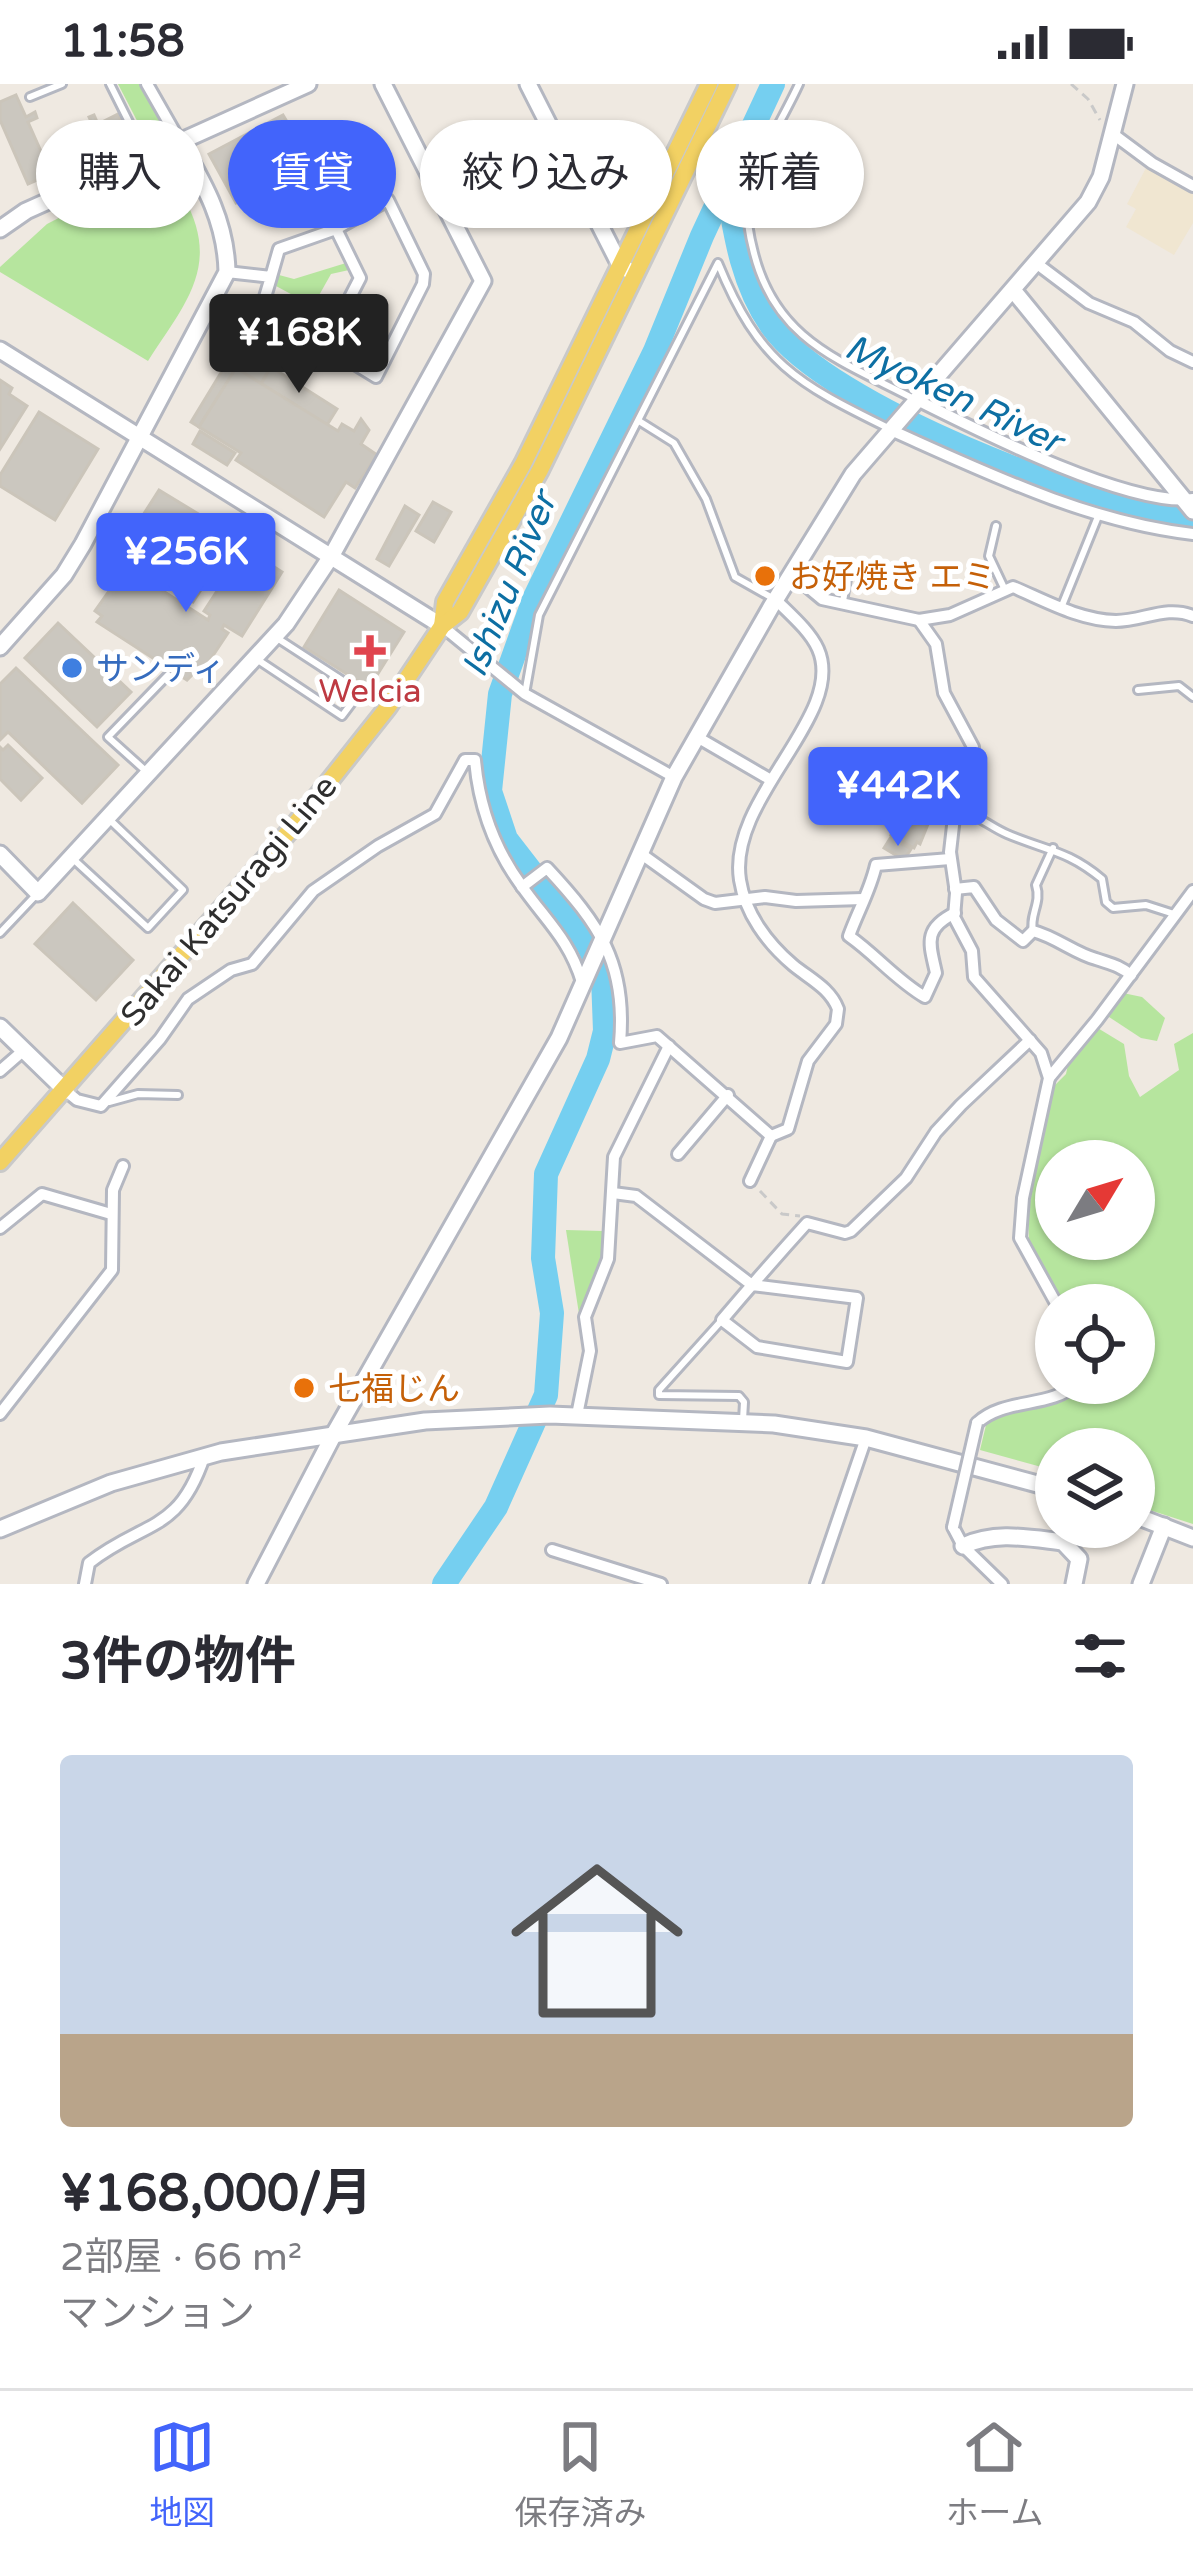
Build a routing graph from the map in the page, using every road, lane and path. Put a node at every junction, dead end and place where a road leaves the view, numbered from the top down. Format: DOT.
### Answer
graph roads {
  1 [pos="62,84"];
  2 [pos="110,84"];
  3 [pos="147,84"];
  4 [pos="308,84"];
  5 [pos="383,84"];
  6 [pos="528,84"];
  7 [pos="709,84"];
  8 [pos="728,84"];
  9 [pos="800,84"];
  10 [pos="1071,84"];
  11 [pos="1125,84"];
  12 [pos="30,97"];
  13 [pos="128,120"];
  14 [pos="168,120"];
  15 [pos="204,129"];
  16 [pos="1114,134"];
  17 [pos="204,186"];
  18 [pos="1193,186"];
  19 [pos="36,207"];
  20 [pos="0,229"];
  21 [pos="336,229"];
  22 [pos="1036,263"];
  23 [pos="620,266"];
  24 [pos="227,272"];
  25 [pos="637,275"];
  26 [pos="271,277"];
  27 [pos="1012,290"];
  28 [pos="326,344"];
  29 [pos="0,350"];
  30 [pos="1193,362"];
  31 [pos="918,402"];
  32 [pos="639,421"];
  33 [pos="895,429"];
  34 [pos="142,438"];
  35 [pos="1190,503"];
  36 [pos="1099,514"];
  37 [pos="996,526"];
  38 [pos="1193,534"];
  39 [pos="332,555"];
  40 [pos="850,563"];
  41 [pos="792,574"];
  42 [pos="1005,590"];
  43 [pos="776,600"];
  44 [pos="842,603"];
  45 [pos="1061,608"];
  46 [pos="1193,616"];
  47 [pos="919,620"];
  48 [pos="442,626"];
  49 [pos="274,636"];
  50 [pos="0,647"];
  51 [pos="254,658"];
  52 [pos="168,675"];
  53 [pos="1138,690"];
  54 [pos="521,691"];
  55 [pos="1193,697"];
  56 [pos="697,737"];
  57 [pos="148,773"];
  58 [pos="674,777"];
  59 [pos="771,780"];
  60 [pos="956,811"];
  61 [pos="108,818"];
  62 [pos="1053,848"];
  63 [pos="0,854"];
  64 [pos="640,854"];
  65 [pos="71,857"];
  66 [pos="950,859"];
  67 [pos="522,887"];
  68 [pos="956,889"];
  69 [pos="1193,891"];
  70 [pos="38,893"];
  71 [pos="863,898"];
  72 [pos="744,899"];
  73 [pos="955,913"];
  74 [pos="1176,915"];
  75 [pos="1033,932"];
  76 [pos="0,933"];
  77 [pos="602,937"];
  78 [pos="1131,975"];
  79 [pos="583,981"];
  80 [pos="0,1027"];
  81 [pos="1030,1040"];
  82 [pos="669,1046"];
  83 [pos="24,1050"];
  84 [pos="0,1071"];
  85 [pos="1049,1078"];
  86 [pos="66,1091"];
  87 [pos="178,1095"];
  88 [pos="728,1095"];
  89 [pos="100,1106"];
  90 [pos="771,1136"];
  91 [pos="678,1154"];
  92 [pos="0,1162"];
  93 [pos="123,1166"];
  94 [pos="750,1181"];
  95 [pos="614,1193"];
  96 [pos="111,1214"];
  97 [pos="807,1223"];
  98 [pos="0,1228"];
  99 [pos="1045,1284"];
  100 [pos="752,1285"];
  101 [pos="722,1320"];
  102 [pos="1035,1401"];
  103 [pos="0,1414"];
  104 [pos="578,1415"];
  105 [pos="743,1423"];
  106 [pos="334,1433"];
  107 [pos="866,1438"];
  108 [pos="204,1457"];
  109 [pos="1035,1483"];
  110 [pos="0,1529"];
  111 [pos="1178,1532"];
  112 [pos="963,1546"];
  113 [pos="552,1550"];
  114 [pos="85,1584"];
  115 [pos="256,1584"];
  116 [pos="661,1584"];
  117 [pos="816,1584"];
  118 [pos="1002,1584"];
  119 [pos="1075,1584"];
  120 [pos="1141,1584"];
  1 -- 12 [label="lane"];
  2 -- 13 [label="lane"];
  3 -- 14 [label="street"];
  4 -- 15 [label="street"];
  5 -- 39 [label="street"];
  6 -- 23 [label="street"];
  7 -- 23 [label="main road, Sakai Katsuragi Line"];
  8 -- 25 [label="main road, Sakai Katsuragi Line"];
  9 -- 31 [label="lane"];
  10 -- 16 [label="path"];
  11 -- 16 [label="street"];
  16 -- 18 [label="street"];
  16 -- 22 [label="street"];
  17 -- 24 [label="street"];
  19 -- 20 [label="street"];
  21 -- 26 [label="street"];
  21 -- 28 [label="street"];
  21 -- 28 [label="street"];
  22 -- 27 [label="street"];
  22 -- 30 [label="street"];
  23 -- 25 [label="street"];
  23 -- 48 [label="main road, Sakai Katsuragi Line"];
  24 -- 26 [label="street"];
  24 -- 34 [label="street"];
  25 -- 48 [label="main road, Sakai Katsuragi Line"];
  26 -- 28 [label="street"];
  27 -- 31 [label="street"];
  27 -- 35 [label="street"];
  29 -- 34 [label="street"];
  31 -- 33 [label="street"];
  31 -- 35 [label="street"];
  32 -- 33 [label="lane"];
  32 -- 43 [label="lane"];
  32 -- 54 [label="lane"];
  33 -- 36 [label="street"];
  33 -- 41 [label="street"];
  34 -- 39 [label="street"];
  34 -- 50 [label="street"];
  36 -- 38 [label="street"];
  36 -- 45 [label="lane"];
  37 -- 42 [label="lane"];
  39 -- 48 [label="street"];
  39 -- 49 [label="street"];
  40 -- 44 [label="lane"];
  41 -- 43 [label="street"];
  41 -- 44 [label="street"];
  42 -- 45 [label="street"];
  42 -- 47 [label="street"];
  43 -- 56 [label="street"];
  43 -- 59 [label="street"];
  44 -- 47 [label="street"];
  45 -- 46 [label="street"];
  47 -- 60 [label="street"];
  48 -- 54 [label="street"];
  48 -- 86 [label="main road, Sakai Katsuragi Line"];
  49 -- 51 [label="street"];
  49 -- 51 [label="lane"];
  51 -- 57 [label="street"];
  52 -- 57 [label="lane"];
  53 -- 55 [label="lane"];
  54 -- 58 [label="street"];
  56 -- 58 [label="street"];
  56 -- 59 [label="street"];
  57 -- 61 [label="street"];
  58 -- 64 [label="street"];
  59 -- 72 [label="street"];
  60 -- 62 [label="lane"];
  60 -- 66 [label="street"];
  61 -- 65 [label="street"];
  61 -- 65 [label="lane"];
  62 -- 74 [label="lane"];
  62 -- 75 [label="lane"];
  63 -- 70 [label="street"];
  64 -- 72 [label="street"];
  64 -- 77 [label="street"];
  65 -- 70 [label="street"];
  66 -- 68 [label="street"];
  66 -- 71 [label="street"];
  67 -- 77 [label="street"];
  67 -- 79 [label="street"];
  67 -- 89 [label="street"];
  68 -- 73 [label="street"];
  68 -- 75 [label="street"];
  69 -- 74 [label="street"];
  70 -- 76 [label="lane"];
  71 -- 72 [label="street"];
  71 -- 73 [label="street"];
  72 -- 90 [label="street"];
  73 -- 81 [label="street"];
  74 -- 78 [label="street"];
  75 -- 78 [label="street"];
  77 -- 79 [label="street"];
  77 -- 82 [label="street"];
  78 -- 85 [label="street"];
  79 -- 106 [label="street"];
  80 -- 83 [label="street"];
  81 -- 85 [label="street"];
  81 -- 97 [label="street"];
  82 -- 88 [label="street"];
  82 -- 95 [label="street"];
  83 -- 84 [label="street"];
  83 -- 86 [label="street"];
  85 -- 99 [label="street"];
  86 -- 89 [label="street"];
  86 -- 92 [label="main road, Sakai Katsuragi Line"];
  87 -- 89 [label="lane"];
  88 -- 90 [label="street"];
  88 -- 91 [label="street"];
  90 -- 94 [label="street"];
  93 -- 96 [label="street"];
  94 -- 97 [label="path"];
  95 -- 100 [label="street"];
  95 -- 104 [label="street"];
  96 -- 98 [label="street"];
  96 -- 103 [label="street"];
  97 -- 100 [label="street"];
  100 -- 101 [label="street"];
  100 -- 101 [label="street"];
  101 -- 105 [label="lane"];
  102 -- 112 [label="street, bridge"];
  104 -- 105 [label="street"];
  104 -- 106 [label="street"];
  105 -- 107 [label="street"];
  106 -- 108 [label="street"];
  106 -- 115 [label="street"];
  107 -- 109 [label="street"];
  107 -- 117 [label="street"];
  108 -- 110 [label="street"];
  108 -- 114 [label="street"];
  111 -- 120 [label="street"];
  112 -- 118 [label="street"];
  112 -- 119 [label="street"];
  113 -- 116 [label="street"];
}
